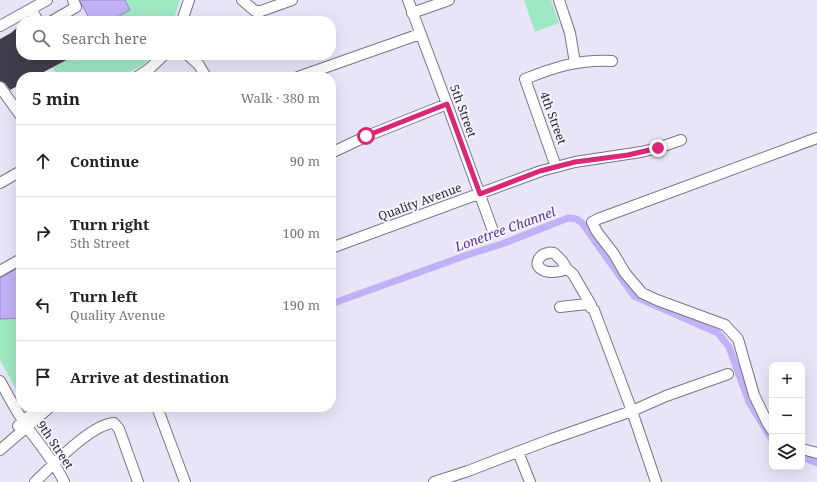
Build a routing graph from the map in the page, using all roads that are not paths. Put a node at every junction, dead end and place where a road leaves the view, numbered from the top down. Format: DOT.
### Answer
graph roads {
  1 [pos="47,0"];
  2 [pos="73,0"];
  3 [pos="189,0"];
  4 [pos="242,0"];
  5 [pos="292,0"];
  6 [pos="408,0"];
  7 [pos="449,0"];
  8 [pos="559,0"];
  9 [pos="31,9"];
  10 [pos="412,13"];
  11 [pos="18,16"];
  12 [pos="35,16"];
  13 [pos="61,16"];
  14 [pos="184,16"];
  15 [pos="16,17"];
  16 [pos="0,26"];
  17 [pos="420,34"];
  18 [pos="158,60"];
  19 [pos="194,60"];
  20 [pos="612,61"];
  21 [pos="575,63"];
  22 [pos="144,72"];
  23 [pos="203,72"];
  24 [pos="312,72"];
  25 [pos="1,91"];
  26 [pos="447,104"];
  27 [pos="16,110"];
  28 [pos="817,138"];
  29 [pos="681,140"];
  30 [pos="336,151"];
  31 [pos="556,167"];
  32 [pos="16,174"];
  33 [pos="0,182"];
  34 [pos="480,194"];
  35 [pos="492,231"];
  36 [pos="336,246"];
  37 [pos="16,262"];
  38 [pos="567,269"];
  39 [pos="0,271"];
  40 [pos="560,308"];
  41 [pos="591,308"];
  42 [pos="728,374"];
  43 [pos="0,381"];
  44 [pos="16,409"];
  45 [pos="632,411"];
  46 [pos="18,412"];
  47 [pos="35,412"];
  48 [pos="43,412"];
  49 [pos="159,412"];
  50 [pos="25,424"];
  51 [pos="769,425"];
  52 [pos="0,442"];
  53 [pos="0,450"];
  54 [pos="805,450"];
  55 [pos="518,452"];
  56 [pos="817,453"];
  57 [pos="54,465"];
  58 [pos="35,482"];
  59 [pos="64,482"];
  60 [pos="138,482"];
  61 [pos="184,482"];
  62 [pos="434,482"];
  63 [pos="530,482"];
  64 [pos="656,482"];
  1 -- 9 [label="street"];
  2 -- 13 [label="street"];
  3 -- 14 [label="street"];
  4 -- 5 [label="street"];
  6 -- 10 [label="street, 5th Street"];
  7 -- 10 [label="street"];
  8 -- 21 [label="street"];
  9 -- 11 [label="street"];
  9 -- 12 [label="street"];
  10 -- 17 [label="street, 5th Street"];
  15 -- 16 [label="street"];
  17 -- 24 [label="street"];
  17 -- 26 [label="street, 5th Street"];
  18 -- 22 [label="street"];
  19 -- 23 [label="street"];
  20 -- 21 [label="street"];
  21 -- 31 [label="street, 4th Street"];
  25 -- 27 [label="street"];
  26 -- 30 [label="street"];
  26 -- 34 [label="street, 5th Street"];
  28 -- 51 [label="street"];
  29 -- 31 [label="street, Quality Avenue"];
  31 -- 34 [label="street, Quality Avenue"];
  32 -- 33 [label="street"];
  34 -- 35 [label="street, 5th Street"];
  34 -- 36 [label="street, Quality Avenue"];
  37 -- 39 [label="street"];
  38 -- 41 [label="street"];
  40 -- 41 [label="street"];
  41 -- 45 [label="street"];
  42 -- 45 [label="street"];
  43 -- 44 [label="street, 9th Street"];
  45 -- 55 [label="street"];
  45 -- 64 [label="street"];
  46 -- 50 [label="street, 9th Street"];
  47 -- 50 [label="street"];
  48 -- 50 [label="street"];
  49 -- 61 [label="street"];
  50 -- 52 [label="street"];
  50 -- 53 [label="street"];
  50 -- 57 [label="street, 9th Street"];
  54 -- 56 [label="street"];
  55 -- 62 [label="street"];
  55 -- 63 [label="street"];
  57 -- 58 [label="street"];
  57 -- 59 [label="street, 9th Street"];
  57 -- 60 [label="street"];
}
